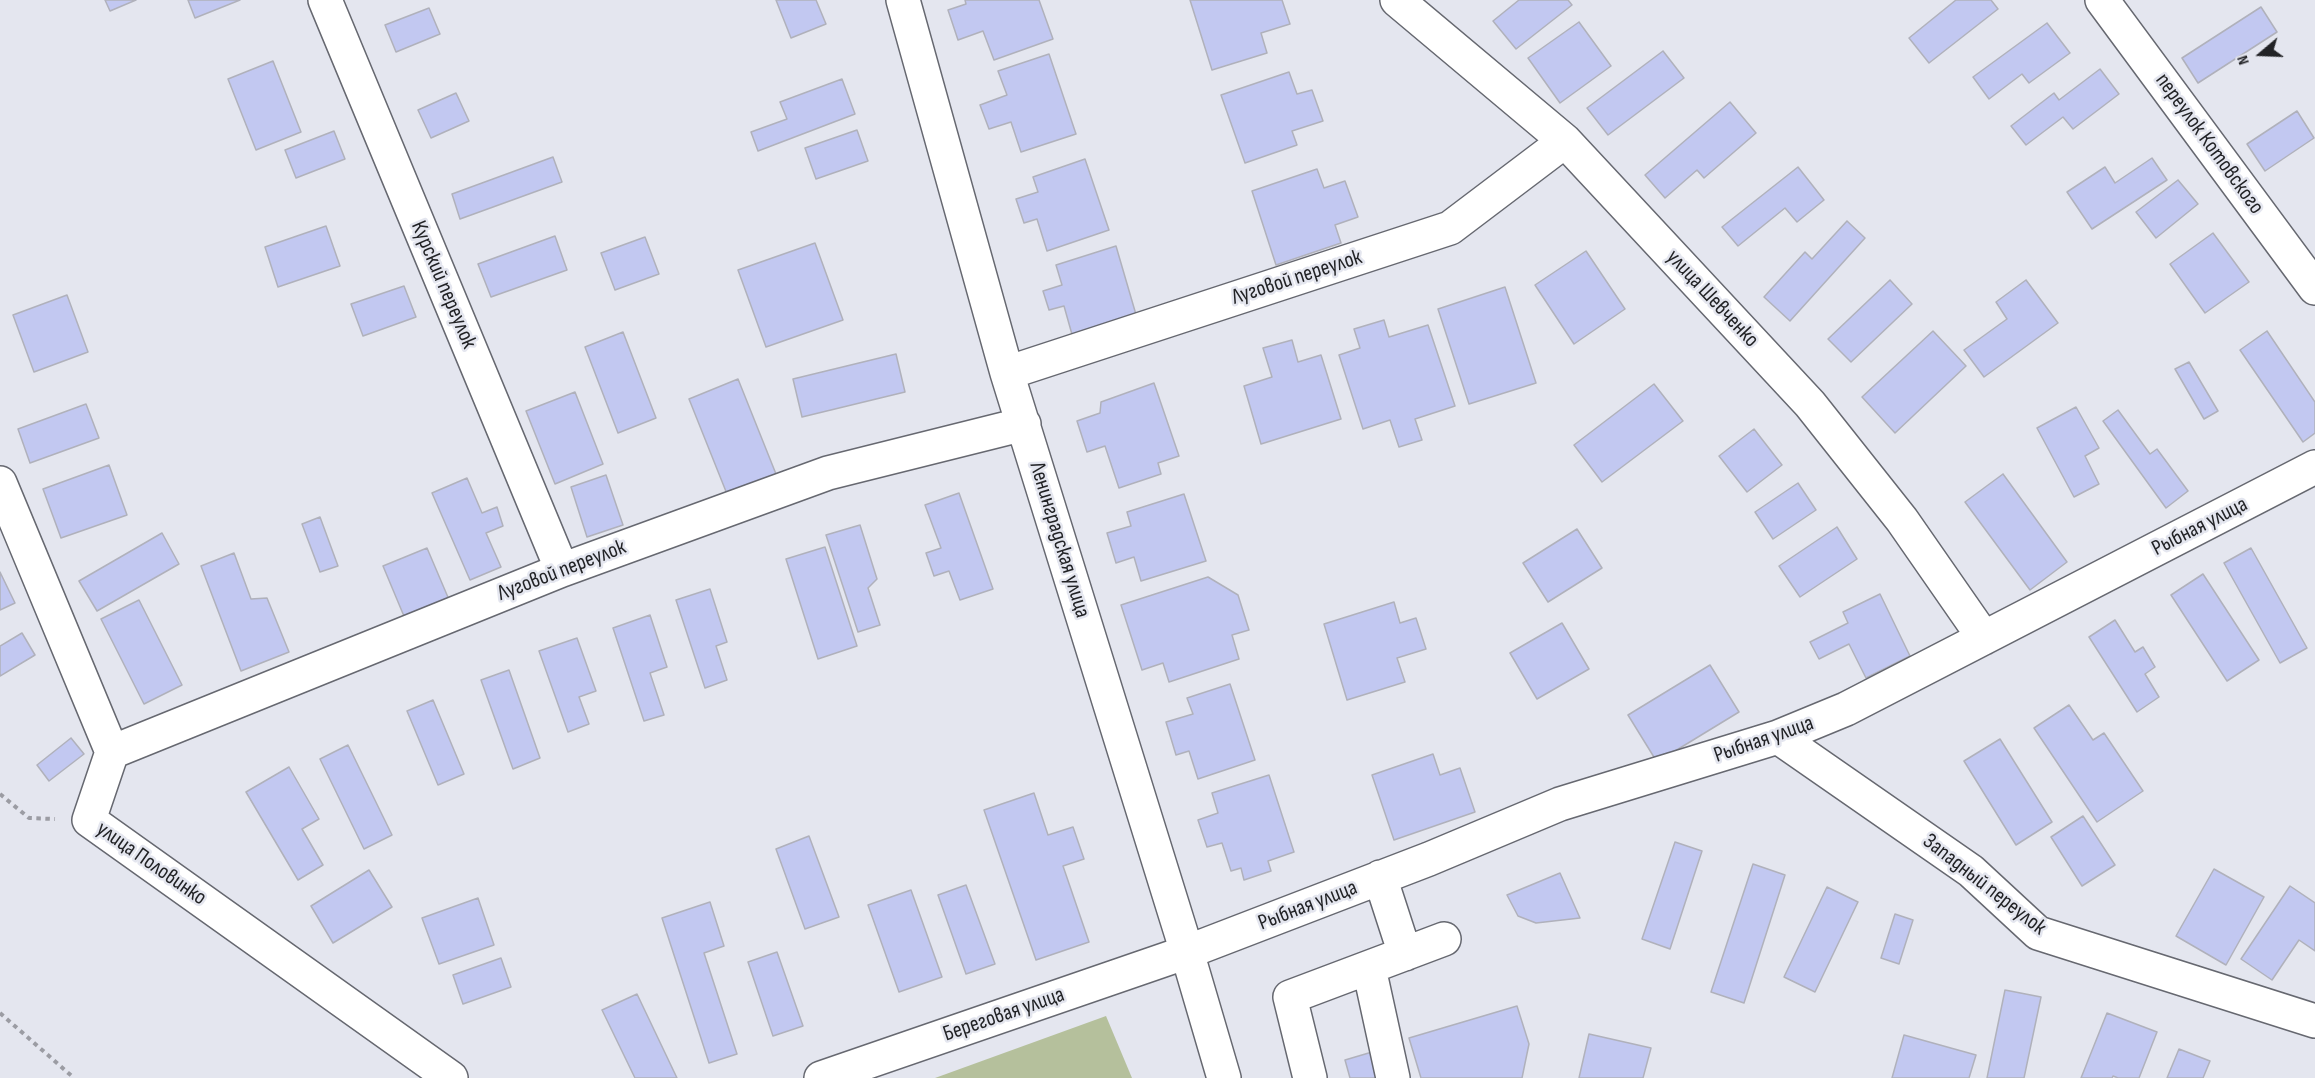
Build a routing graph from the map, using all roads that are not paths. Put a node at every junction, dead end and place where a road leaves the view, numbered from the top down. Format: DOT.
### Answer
graph roads {
  1 [pos="325,0"];
  2 [pos="903,0"];
  3 [pos="1397,0"];
  4 [pos="2102,0"];
  5 [pos="1565,141"];
  6 [pos="2315,288"];
  7 [pos="1007,373"];
  8 [pos="1024,424"];
  9 [pos="2315,467"];
  10 [pos="0,483"];
  11 [pos="562,570"];
  12 [pos="1984,638"];
  13 [pos="1778,737"];
  14 [pos="112,752"];
  15 [pos="1380,878"];
  16 [pos="1444,939"];
  17 [pos="1187,952"];
  18 [pos="1405,954"];
  19 [pos="1369,968"];
  20 [pos="2315,1021"];
  21 [pos="451,1078"];
  22 [pos="821,1078"];
  23 [pos="1224,1078"];
  24 [pos="1310,1078"];
  25 [pos="1392,1078"];
  1 -- 11 [label="street, Курский переулок"];
  2 -- 7 [label="street, Ленинградская улица"];
  3 -- 5 [label="street, улица Шевченко"];
  4 -- 6 [label="street, переулок Котовского"];
  5 -- 7 [label="street, Луговой переулок"];
  5 -- 12 [label="street, улица Шевченко"];
  7 -- 8 [label="street, Ленинградская улица"];
  8 -- 11 [label="street, Луговой переулок"];
  8 -- 17 [label="street, Ленинградская улица"];
  9 -- 12 [label="street, Рыбная улица"];
  10 -- 14 [label="street"];
  11 -- 14 [label="street, Луговой переулок"];
  12 -- 13 [label="street, Рыбная улица"];
  13 -- 15 [label="street, Рыбная улица"];
  13 -- 20 [label="street, Западный переулок"];
  14 -- 21 [label="street, улица Половинко"];
  15 -- 17 [label="street, Рыбная улица"];
  15 -- 18 [label="street"];
  16 -- 18 [label="street"];
  17 -- 22 [label="street, Береговая улица"];
  17 -- 23 [label="street, Ленинградская улица"];
  18 -- 19 [label="street"];
  19 -- 24 [label="street"];
  19 -- 25 [label="street"];
}
